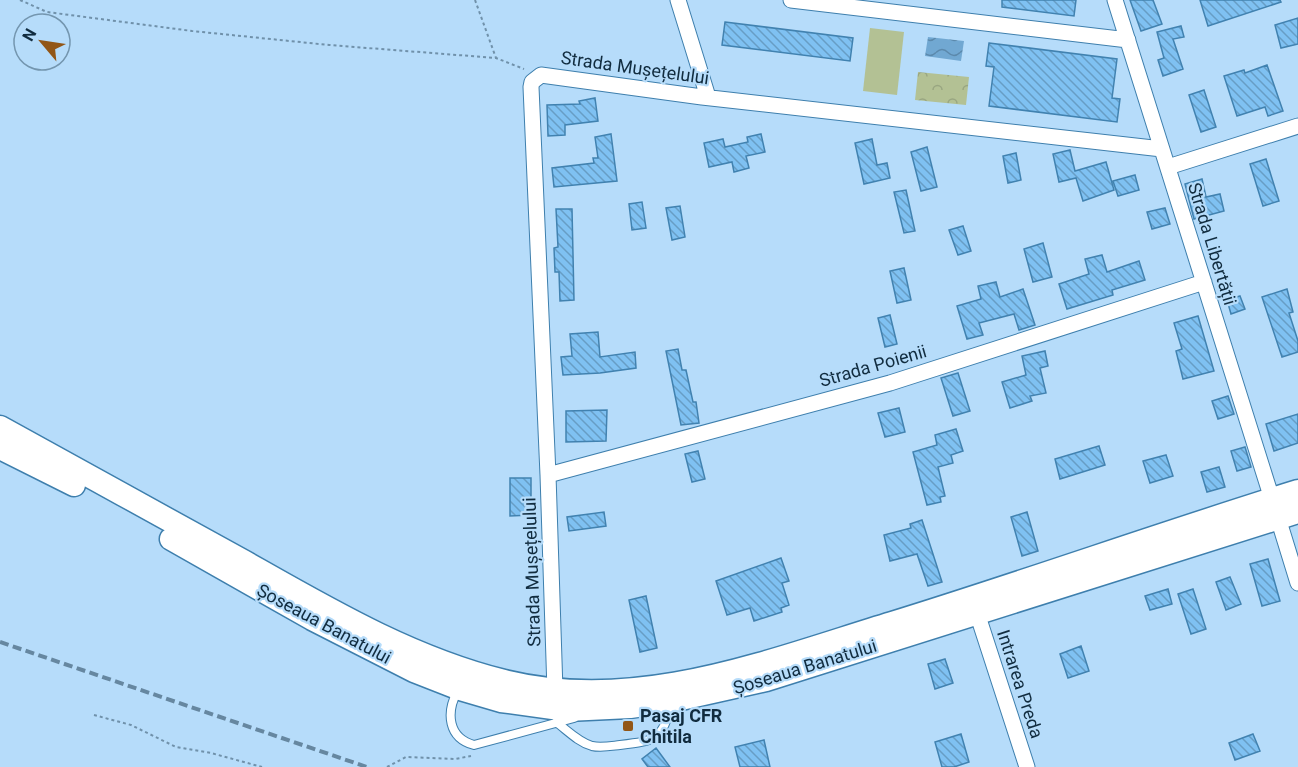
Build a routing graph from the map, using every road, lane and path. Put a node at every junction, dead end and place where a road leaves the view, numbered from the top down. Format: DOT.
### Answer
graph roads {
  1 [pos="20,0"];
  2 [pos="475,0"];
  3 [pos="678,0"];
  4 [pos="791,0"];
  5 [pos="1115,0"];
  6 [pos="1128,40"];
  7 [pos="496,58"];
  8 [pos="535,79"];
  9 [pos="708,97"];
  10 [pos="1298,126"];
  11 [pos="1162,149"];
  12 [pos="1168,167"];
  13 [pos="1204,282"];
  14 [pos="0,427"];
  15 [pos="0,448"];
  16 [pos="548,475"];
  17 [pos="97,488"];
  18 [pos="1298,491"];
  19 [pos="1283,510"];
  20 [pos="1298,583"];
  21 [pos="977,613"];
  22 [pos="471,685"];
  23 [pos="555,691"];
  24 [pos="672,701"];
  25 [pos="537,707"];
  26 [pos="604,708"];
  27 [pos="94,715"];
  28 [pos="559,724"];
  29 [pos="484,744"];
  30 [pos="262,767"];
  31 [pos="387,767"];
  32 [pos="1027,767"];
  1 -- 7 [label="path"];
  2 -- 7 [label="path"];
  3 -- 9 [label="street"];
  4 -- 6 [label="street"];
  5 -- 6 [label="street, Strada Libertății"];
  6 -- 11 [label="street, Strada Libertății"];
  7 -- 8 [label="path"];
  8 -- 9 [label="street, Strada Mușețelului"];
  8 -- 16 [label="street, Strada Mușețelului"];
  9 -- 11 [label="street, Strada Mușețelului"];
  10 -- 12 [label="street"];
  11 -- 12 [label="street, Strada Libertății"];
  12 -- 13 [label="street, Strada Libertății"];
  13 -- 16 [label="street, Strada Poienii"];
  13 -- 19 [label="street, Strada Libertății"];
  14 -- 17 [label="main road"];
  15 -- 17 [label="main road"];
  16 -- 23 [label="street, Strada Mușețelului"];
  17 -- 22 [label="main road, Șoseaua Banatului"];
  17 -- 23 [label="main road, Șoseaua Banatului"];
  18 -- 19 [label="main road, Șoseaua Banatului"];
  19 -- 20 [label="street, Strada Libertății"];
  19 -- 21 [label="main road, Șoseaua Banatului"];
  19 -- 23 [label="main road, Șoseaua Banatului"];
  21 -- 24 [label="main road, Șoseaua Banatului"];
  21 -- 32 [label="street, Intrarea Preda"];
  22 -- 23 [label="lane"];
  22 -- 25 [label="main road, Șoseaua Banatului"];
  22 -- 29 [label="lane"];
  24 -- 26 [label="main road, Șoseaua Banatului"];
  24 -- 28 [label="lane"];
  25 -- 26 [label="main road, Șoseaua Banatului"];
  25 -- 28 [label="lane"];
  26 -- 28 [label="lane"];
  27 -- 30 [label="path"];
  28 -- 29 [label="lane"];
  29 -- 31 [label="path"];
}
